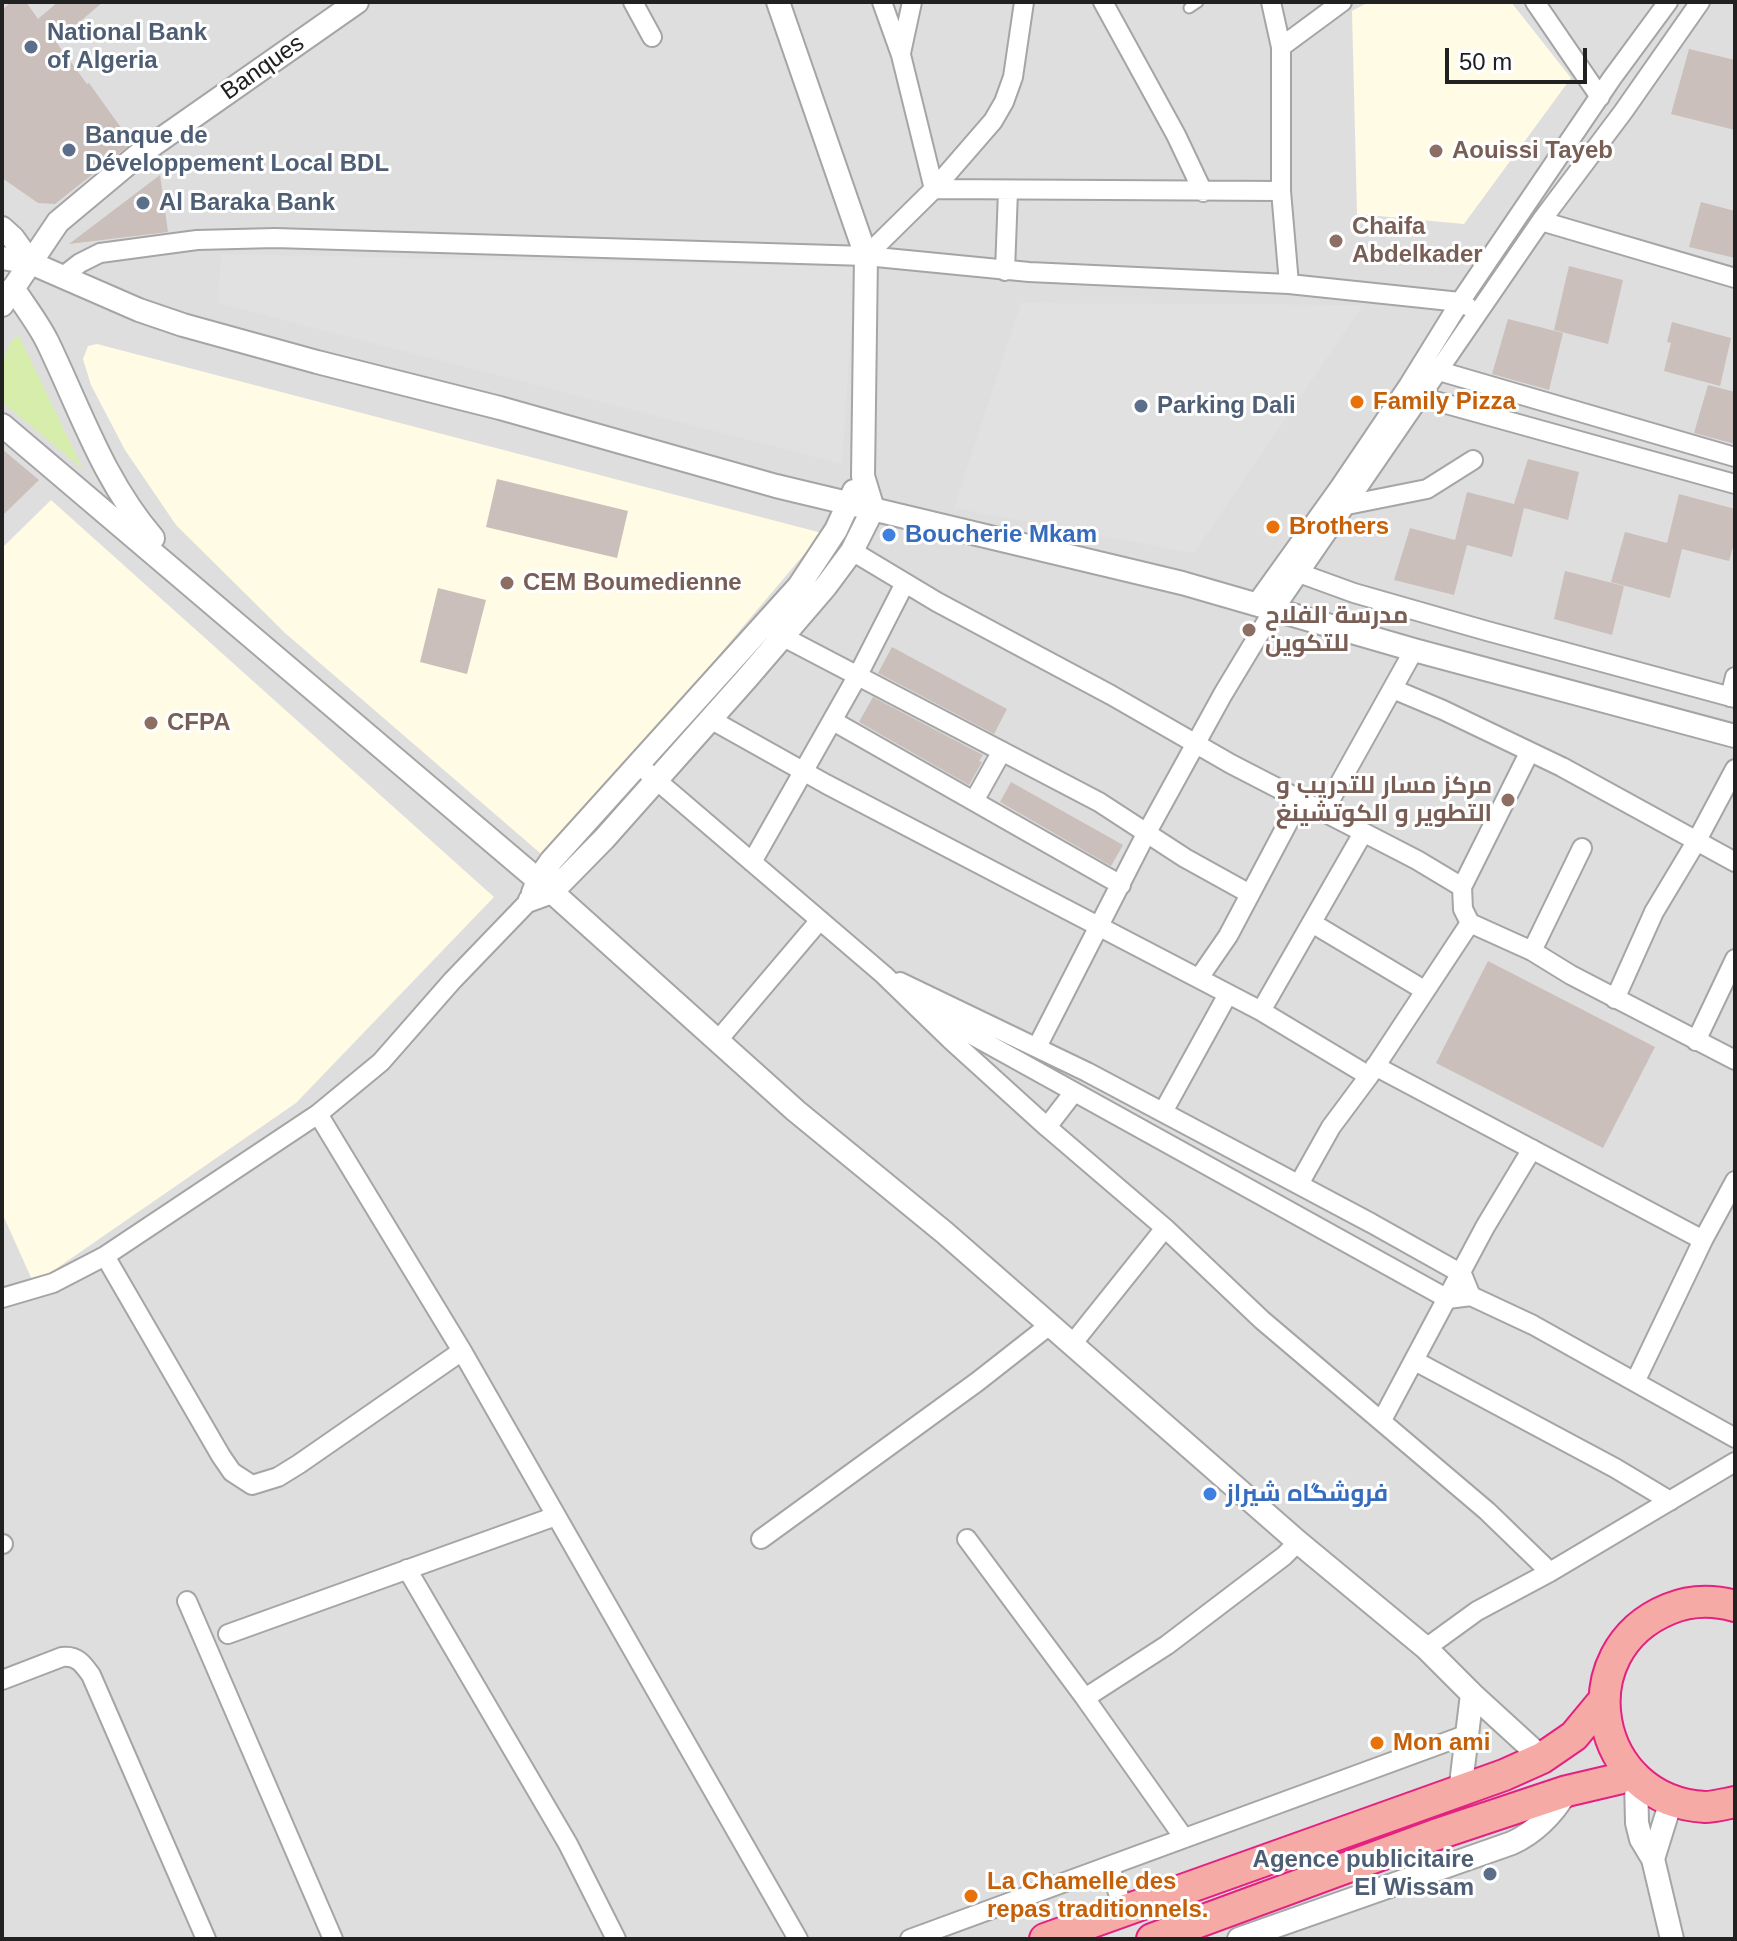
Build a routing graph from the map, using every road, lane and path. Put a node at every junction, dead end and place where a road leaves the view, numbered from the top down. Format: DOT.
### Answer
graph roads {
  1 [pos="357,2"];
  2 [pos="633,2"];
  3 [pos="882,2"];
  4 [pos="912,2"];
  5 [pos="1024,2"];
  6 [pos="1103,2"];
  7 [pos="1271,2"];
  8 [pos="1342,2"];
  9 [pos="1535,2"];
  10 [pos="1668,2"];
  11 [pos="1700,2"];
  12 [pos="783,5"];
  13 [pos="652,37"];
  14 [pos="1281,47"];
  15 [pos="901,55"];
  16 [pos="1600,97"];
  17 [pos="934,189"];
  18 [pos="1008,191"];
  19 [pos="1281,191"];
  20 [pos="1203,192"];
  21 [pos="1541,221"];
  22 [pos="2,228"];
  23 [pos="866,256"];
  24 [pos="2,258"];
  25 [pos="31,263"];
  26 [pos="1005,271"];
  27 [pos="62,277"];
  28 [pos="1735,278"];
  29 [pos="1289,284"];
  30 [pos="8,297"];
  31 [pos="1460,302"];
  32 [pos="1480,312"];
  33 [pos="1439,371"];
  34 [pos="1421,397"];
  35 [pos="2,425"];
  36 [pos="1735,457"];
  37 [pos="1473,460"];
  38 [pos="863,476"];
  39 [pos="1735,484"];
  40 [pos="847,503"];
  41 [pos="1339,503"];
  42 [pos="873,509"];
  43 [pos="852,551"];
  44 [pos="1299,573"];
  45 [pos="905,583"];
  46 [pos="193,585"];
  47 [pos="1264,608"];
  48 [pos="772,631"];
  49 [pos="1414,650"];
  50 [pos="858,675"];
  51 [pos="1735,677"];
  52 [pos="1393,689"];
  53 [pos="1733,698"];
  54 [pos="710,719"];
  55 [pos="833,721"];
  56 [pos="1735,736"];
  57 [pos="1196,744"];
  58 [pos="1002,751"];
  59 [pos="1529,753"];
  60 [pos="639,765"];
  61 [pos="1735,769"];
  62 [pos="804,771"];
  63 [pos="656,780"];
  64 [pos="1300,800"];
  65 [pos="974,801"];
  66 [pos="1323,813"];
  67 [pos="1363,833"];
  68 [pos="1146,834"];
  69 [pos="1696,842"];
  70 [pos="1582,848"];
  71 [pos="752,862"];
  72 [pos="1735,862"];
  73 [pos="1121,885"];
  74 [pos="1462,887"];
  75 [pos="540,890"];
  76 [pos="1250,894"];
  77 [pos="820,920"];
  78 [pos="1312,923"];
  79 [pos="1470,923"];
  80 [pos="1100,926"];
  81 [pos="1532,951"];
  82 [pos="1735,959"];
  83 [pos="884,975"];
  84 [pos="1199,978"];
  85 [pos="1424,990"];
  86 [pos="1228,994"];
  87 [pos="1615,999"];
  88 [pos="911,1001"];
  89 [pos="1261,1011"];
  90 [pos="719,1039"];
  91 [pos="1696,1041"];
  92 [pos="1037,1047"];
  93 [pos="1735,1060"];
  94 [pos="1372,1071"];
  95 [pos="1074,1092"];
  96 [pos="1163,1112"];
  97 [pos="318,1114"];
  98 [pos="1047,1127"];
  99 [pos="1532,1149"];
  100 [pos="1234,1151"];
  101 [pos="1221,1172"];
  102 [pos="1735,1181"];
  103 [pos="1299,1184"];
  104 [pos="1165,1228"];
  105 [pos="1703,1240"];
  106 [pos="105,1256"];
  107 [pos="1462,1274"];
  108 [pos="1471,1296"];
  109 [pos="2,1298"];
  110 [pos="1448,1299"];
  111 [pos="1051,1324"];
  112 [pos="1073,1343"];
  113 [pos="462,1351"];
  114 [pos="1415,1361"];
  115 [pos="1635,1382"];
  116 [pos="1382,1420"];
  117 [pos="1735,1438"];
  118 [pos="1735,1462"];
  119 [pos="1670,1501"];
  120 [pos="556,1516"];
  121 [pos="761,1539"];
  122 [pos="967,1539"];
  123 [pos="1298,1542"];
  124 [pos="407,1569"];
  125 [pos="1550,1572"];
  126 [pos="187,1601"];
  127 [pos="1735,1606"];
  128 [pos="228,1634"];
  129 [pos="1426,1648"];
  130 [pos="2,1680"];
  131 [pos="1472,1694"];
  132 [pos="1085,1698"];
  133 [pos="1603,1701"];
  134 [pos="1468,1734"];
  135 [pos="1542,1758"];
  136 [pos="1633,1775"];
  137 [pos="1567,1791"];
  138 [pos="1460,1792"];
  139 [pos="1671,1801"];
  140 [pos="1735,1802"];
  141 [pos="1184,1838"];
  142 [pos="1653,1859"];
  143 [pos="1110,1866"];
  144 [pos="1123,1910"];
  145 [pos="206,1939"];
  146 [pos="333,1939"];
  147 [pos="616,1939"];
  148 [pos="798,1939"];
  149 [pos="910,1939"];
  150 [pos="1045,1939"];
  151 [pos="1152,1939"];
  152 [pos="1239,1939"];
  153 [pos="1672,1939"];
  1 -- 25 [label="street, Banques"];
  2 -- 13 [label="street"];
  3 -- 15 [label="street"];
  4 -- 15 [label="street"];
  5 -- 17 [label="street"];
  6 -- 20 [label="street"];
  7 -- 14 [label="street"];
  8 -- 14 [label="street"];
  9 -- 16 [label="street"];
  10 -- 16 [label="street"];
  11 -- 21 [label="street"];
  12 -- 23 [label="street"];
  14 -- 19 [label="street"];
  15 -- 17 [label="street"];
  16 -- 31 [label="street"];
  17 -- 18 [label="street"];
  17 -- 23 [label="street"];
  18 -- 20 [label="street"];
  18 -- 26 [label="street"];
  19 -- 20 [label="street"];
  19 -- 29 [label="street"];
  21 -- 28 [label="street"];
  21 -- 32 [label="street"];
  22 -- 25 [label="street"];
  23 -- 26 [label="street"];
  23 -- 27 [label="street"];
  23 -- 38 [label="street"];
  24 -- 25 [label="street"];
  25 -- 27 [label="street"];
  25 -- 30 [label="street, Banques"];
  26 -- 29 [label="street"];
  27 -- 40 [label="street"];
  29 -- 31 [label="street"];
  30 -- 46 [label="street"];
  31 -- 32 [label="street"];
  31 -- 41 [label="street"];
  32 -- 33 [label="street"];
  33 -- 34 [label="street"];
  33 -- 36 [label="street"];
  34 -- 39 [label="street"];
  34 -- 41 [label="street"];
  35 -- 46 [label="street"];
  37 -- 41 [label="street"];
  38 -- 40 [label="street"];
  38 -- 42 [label="street"];
  40 -- 42 [label="street"];
  40 -- 48 [label="street"];
  41 -- 44 [label="street"];
  41 -- 47 [label="street"];
  42 -- 43 [label="street"];
  42 -- 47 [label="street"];
  43 -- 45 [label="street"];
  43 -- 48 [label="street"];
  44 -- 47 [label="street"];
  44 -- 53 [label="street"];
  45 -- 50 [label="street"];
  45 -- 57 [label="street"];
  46 -- 75 [label="street"];
  47 -- 49 [label="street"];
  47 -- 57 [label="street"];
  48 -- 50 [label="street"];
  48 -- 54 [label="street"];
  48 -- 60 [label="street"];
  49 -- 52 [label="street"];
  49 -- 56 [label="street"];
  50 -- 55 [label="street"];
  50 -- 58 [label="street"];
  51 -- 53 [label="street"];
  52 -- 59 [label="street"];
  52 -- 66 [label="street"];
  54 -- 62 [label="street"];
  54 -- 63 [label="street"];
  55 -- 62 [label="street"];
  55 -- 65 [label="street"];
  57 -- 64 [label="street"];
  57 -- 68 [label="street"];
  58 -- 65 [label="street"];
  58 -- 68 [label="street"];
  59 -- 69 [label="street"];
  59 -- 74 [label="street"];
  60 -- 63 [label="street"];
  60 -- 75 [label="street"];
  61 -- 69 [label="street"];
  62 -- 71 [label="street"];
  62 -- 80 [label="street"];
  63 -- 71 [label="street"];
  63 -- 75 [label="street"];
  64 -- 66 [label="street"];
  64 -- 76 [label="street"];
  65 -- 73 [label="street"];
  66 -- 67 [label="street"];
  67 -- 74 [label="street"];
  67 -- 78 [label="street"];
  68 -- 73 [label="street"];
  68 -- 76 [label="street"];
  69 -- 72 [label="street"];
  69 -- 87 [label="street"];
  70 -- 81 [label="street"];
  71 -- 77 [label="street"];
  73 -- 80 [label="street"];
  74 -- 79 [label="street"];
  75 -- 90 [label="street"];
  75 -- 97 [label="street"];
  76 -- 84 [label="street"];
  77 -- 83 [label="street"];
  77 -- 90 [label="street"];
  78 -- 85 [label="street"];
  78 -- 89 [label="street"];
  79 -- 81 [label="street"];
  79 -- 85 [label="street"];
  80 -- 84 [label="street"];
  80 -- 92 [label="street"];
  81 -- 87 [label="street"];
  82 -- 91 [label="street"];
  83 -- 88 [label="street"];
  83 -- 92 [label="street"];
  84 -- 86 [label="street"];
  85 -- 94 [label="street"];
  86 -- 89 [label="street"];
  86 -- 96 [label="street"];
  87 -- 91 [label="street"];
  88 -- 95 [label="street"];
  88 -- 98 [label="street"];
  89 -- 94 [label="street"];
  90 -- 111 [label="street"];
  91 -- 93 [label="street"];
  92 -- 96 [label="street"];
  94 -- 99 [label="street"];
  94 -- 103 [label="street"];
  95 -- 98 [label="street"];
  95 -- 101 [label="street"];
  96 -- 100 [label="street"];
  97 -- 106 [label="street"];
  97 -- 113 [label="street"];
  98 -- 104 [label="street"];
  99 -- 105 [label="street"];
  99 -- 107 [label="street"];
  100 -- 101 [label="street"];
  100 -- 103 [label="street"];
  101 -- 110 [label="street"];
  102 -- 105 [label="street"];
  103 -- 107 [label="street"];
  104 -- 112 [label="street"];
  104 -- 116 [label="street"];
  105 -- 115 [label="street"];
  106 -- 109 [label="street"];
  106 -- 113 [label="street"];
  107 -- 108 [label="street"];
  107 -- 110 [label="street"];
  108 -- 110 [label="street"];
  108 -- 115 [label="street"];
  110 -- 114 [label="street"];
  111 -- 112 [label="street"];
  111 -- 121 [label="street"];
  112 -- 123 [label="street"];
  113 -- 120 [label="street"];
  114 -- 116 [label="street"];
  114 -- 119 [label="street"];
  115 -- 117 [label="street"];
  116 -- 125 [label="street"];
  118 -- 119 [label="street"];
  119 -- 125 [label="street"];
  120 -- 124 [label="street"];
  120 -- 148 [label="street"];
  122 -- 132 [label="street"];
  123 -- 129 [label="street"];
  123 -- 132 [label="street"];
  124 -- 128 [label="street"];
  124 -- 147 [label="street"];
  125 -- 129 [label="street"];
  126 -- 146 [label="street"];
  127 -- 133 [label="highway"];
  129 -- 131 [label="street"];
  130 -- 145 [label="street"];
  131 -- 134 [label="street"];
  131 -- 135 [label="street"];
  132 -- 141 [label="street"];
  133 -- 135 [label="highway"];
  133 -- 136 [label="highway"];
  134 -- 138 [label="street"];
  134 -- 141 [label="street"];
  135 -- 138 [label="highway"];
  136 -- 137 [label="highway"];
  136 -- 139 [label="highway"];
  136 -- 142 [label="street"];
  137 -- 151 [label="highway"];
  137 -- 152 [label="street"];
  138 -- 144 [label="highway"];
  139 -- 140 [label="highway"];
  139 -- 142 [label="street"];
  141 -- 143 [label="street"];
  142 -- 153 [label="street"];
  143 -- 144 [label="street"];
  143 -- 149 [label="street"];
  144 -- 150 [label="highway"];
}
